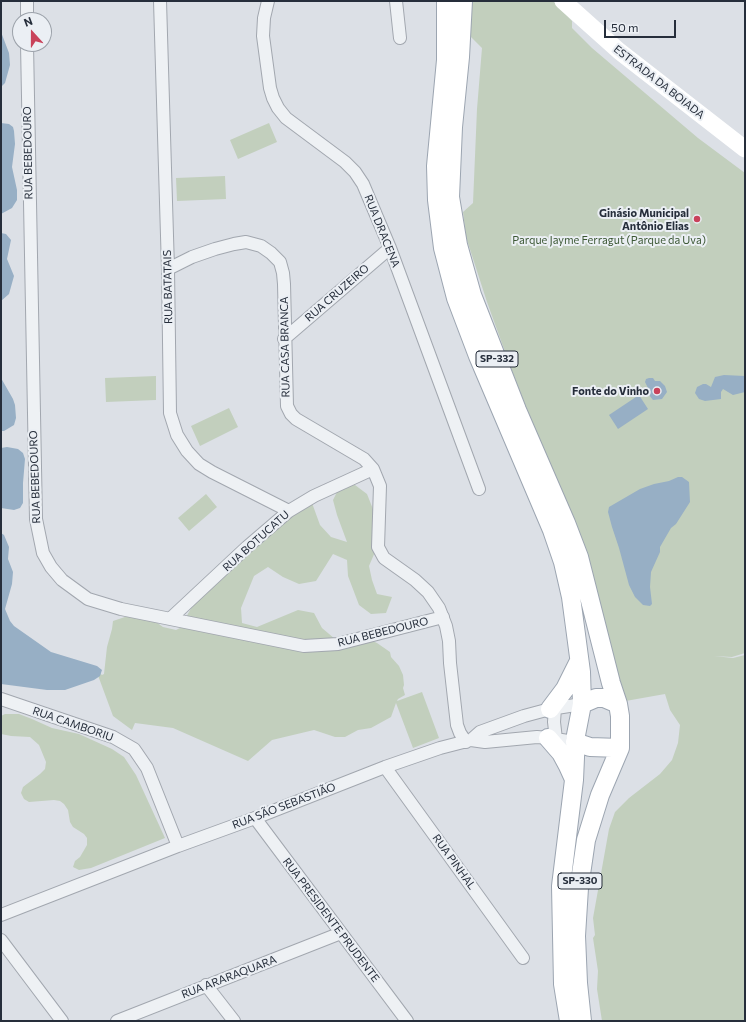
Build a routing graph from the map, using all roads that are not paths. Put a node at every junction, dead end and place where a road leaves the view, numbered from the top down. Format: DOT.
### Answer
graph roads {
  1 [pos="27,1"];
  2 [pos="160,1"];
  3 [pos="268,1"];
  4 [pos="396,1"];
  5 [pos="446,1"];
  6 [pos="463,1"];
  7 [pos="570,4"];
  8 [pos="27,12"];
  9 [pos="400,38"];
  10 [pos="27,52"];
  11 [pos="745,149"];
  12 [pos="390,248"];
  13 [pos="168,269"];
  14 [pos="284,339"];
  15 [pos="373,469"];
  16 [pos="479,488"];
  17 [pos="289,511"];
  18 [pos="443,617"];
  19 [pos="171,618"];
  20 [pos="579,660"];
  21 [pos="1,699"];
  22 [pos="582,704"];
  23 [pos="618,704"];
  24 [pos="553,709"];
  25 [pos="552,738"];
  26 [pos="469,741"];
  27 [pos="575,742"];
  28 [pos="620,748"];
  29 [pos="385,767"];
  30 [pos="574,780"];
  31 [pos="255,818"];
  32 [pos="178,846"];
  33 [pos="1,915"];
  34 [pos="341,933"];
  35 [pos="1,940"];
  36 [pos="523,958"];
  37 [pos="206,985"];
  38 [pos="62,1021"];
  39 [pos="117,1021"];
  40 [pos="234,1021"];
  41 [pos="407,1021"];
  42 [pos="569,1021"];
  43 [pos="582,1021"];
  1 -- 8 [label="street"];
  2 -- 13 [label="street, RUA BATATAIS"];
  3 -- 12 [label="street, RUA DRACENA"];
  4 -- 9 [label="street"];
  5 -- 20 [label="main road, SP-332"];
  6 -- 23 [label="main road, SP-332"];
  7 -- 11 [label="main road, ESTRADA DA BOIADA"];
  10 -- 19 [label="street, RUA BEBEDOURO"];
  12 -- 14 [label="street, RUA CRUZEIRO"];
  12 -- 16 [label="street, RUA DRACENA"];
  13 -- 14 [label="street, RUA CASA BRANCA"];
  13 -- 17 [label="street, RUA BATATAIS"];
  14 -- 15 [label="street, RUA CASA BRANCA"];
  15 -- 17 [label="street, RUA BOTUCATU"];
  15 -- 18 [label="street, RUA CASA BRANCA"];
  17 -- 19 [label="street, RUA BOTUCATU"];
  18 -- 19 [label="street, RUA BEBEDOURO"];
  18 -- 26 [label="street, RUA CASA BRANCA"];
  20 -- 22 [label="main road, SP-332"];
  20 -- 24 [label="main road"];
  21 -- 32 [label="street, RUA CAMBORIU"];
  22 -- 23 [label="main road"];
  22 -- 24 [label="street"];
  22 -- 27 [label="main road"];
  23 -- 28 [label="main road"];
  24 -- 25 [label="street"];
  24 -- 26 [label="street"];
  25 -- 26 [label="street, RUA SÃO SEBASTIÃO"];
  25 -- 27 [label="street, RUA SÃO SEBASTIÃO"];
  25 -- 30 [label="main road"];
  26 -- 29 [label="street, RUA SÃO SEBASTIÃO"];
  27 -- 28 [label="main road"];
  27 -- 30 [label="main road, SP-330"];
  28 -- 43 [label="main road, SP-330"];
  29 -- 31 [label="street, RUA SÃO SEBASTIÃO"];
  29 -- 36 [label="street, RUA PINHAL"];
  30 -- 42 [label="main road, SP-330"];
  31 -- 32 [label="street, RUA SÃO SEBASTIÃO"];
  31 -- 34 [label="street, RUA PRESIDENTE PRUDENTE"];
  32 -- 33 [label="street, RUA SÃO SEBASTIÃO"];
  34 -- 37 [label="street, RUA ARARAQUARA"];
  34 -- 41 [label="street, RUA PRESIDENTE PRUDENTE"];
  35 -- 38 [label="street"];
  37 -- 39 [label="street, RUA ARARAQUARA"];
  37 -- 40 [label="street"];
}
